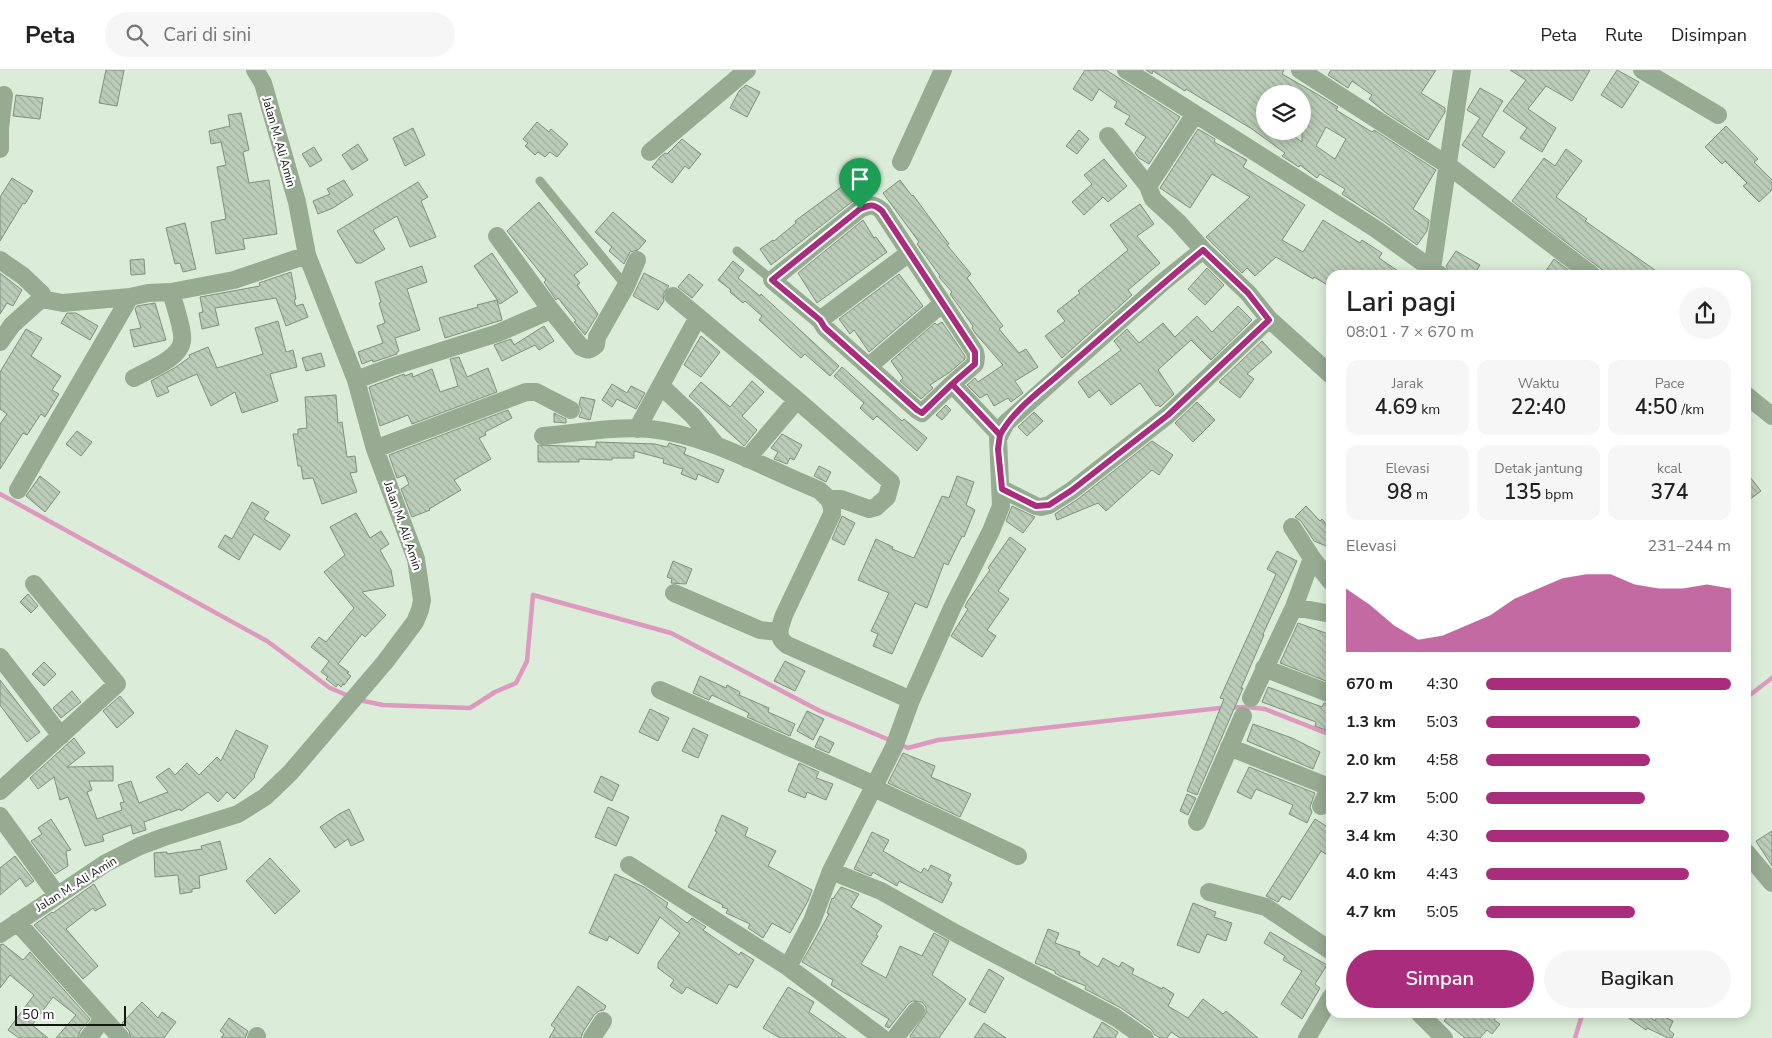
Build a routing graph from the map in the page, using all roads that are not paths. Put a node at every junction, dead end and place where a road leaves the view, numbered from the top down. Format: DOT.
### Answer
graph roads {
  1 [pos="255,70"];
  2 [pos="747,70"];
  3 [pos="943,70"];
  4 [pos="1126,70"];
  5 [pos="1300,70"];
  6 [pos="1462,70"];
  7 [pos="1647,71"];
  8 [pos="4,95"];
  9 [pos="1196,114"];
  10 [pos="1718,115"];
  11 [pos="1108,136"];
  12 [pos="0,149"];
  13 [pos="650,152"];
  14 [pos="901,162"];
  15 [pos="1449,166"];
  16 [pos="540,181"];
  17 [pos="1148,186"];
  18 [pos="498,236"];
  19 [pos="1203,250"];
  20 [pos="737,251"];
  21 [pos="909,253"];
  22 [pos="307,255"];
  23 [pos="0,260"];
  24 [pos="637,260"];
  25 [pos="1433,270"];
  26 [pos="1436,270"];
  27 [pos="1585,270"];
  28 [pos="772,280"];
  29 [pos="626,286"];
  30 [pos="171,292"];
  31 [pos="673,296"];
  32 [pos="130,297"];
  33 [pos="41,299"];
  34 [pos="943,303"];
  35 [pos="551,310"];
  36 [pos="698,317"];
  37 [pos="820,320"];
  38 [pos="1269,320"];
  39 [pos="0,342"];
  40 [pos="869,366"];
  41 [pos="1326,371"];
  42 [pos="134,378"];
  43 [pos="356,380"];
  44 [pos="952,384"];
  45 [pos="661,386"];
  46 [pos="1751,399"];
  47 [pos="797,400"];
  48 [pos="571,410"];
  49 [pos="1772,416"];
  50 [pos="637,429"];
  51 [pos="1000,435"];
  52 [pos="543,436"];
  53 [pos="717,446"];
  54 [pos="375,449"];
  55 [pos="747,459"];
  56 [pos="1002,489"];
  57 [pos="18,490"];
  58 [pos="830,499"];
  59 [pos="1292,527"];
  60 [pos="1312,558"];
  61 [pos="1326,576"];
  62 [pos="34,584"];
  63 [pos="674,593"];
  64 [pos="1294,607"];
  65 [pos="1326,613"];
  66 [pos="779,632"];
  67 [pos="0,657"];
  68 [pos="1264,668"];
  69 [pos="660,690"];
  70 [pos="1326,692"];
  71 [pos="1251,698"];
  72 [pos="912,700"];
  73 [pos="1243,716"];
  74 [pos="61,736"];
  75 [pos="1229,747"];
  76 [pos="1326,783"];
  77 [pos="875,786"];
  78 [pos="0,791"];
  79 [pos="1326,794"];
  80 [pos="1321,806"];
  81 [pos="0,816"];
  82 [pos="1197,822"];
  83 [pos="1018,856"];
  84 [pos="1751,858"];
  85 [pos="629,865"];
  86 [pos="831,871"];
  87 [pos="1772,883"];
  88 [pos="1209,892"];
  89 [pos="57,895"];
  90 [pos="17,922"];
  91 [pos="0,934"];
  92 [pos="1326,948"];
  93 [pos="788,967"];
  94 [pos="1326,1006"];
  95 [pos="916,1011"];
  96 [pos="1424,1018"];
  97 [pos="103,1019"];
  98 [pos="603,1021"];
  99 [pos="88,1038"];
  100 [pos="121,1038"];
  101 [pos="592,1038"];
  102 [pos="882,1038"];
  103 [pos="895,1038"];
  104 [pos="1145,1038"];
  105 [pos="1307,1038"];
  106 [pos="1444,1038"];
  1 -- 22 [label="street, Jalan M. Ali Amin"];
  2 -- 13 [label="street"];
  3 -- 14 [label="street"];
  4 -- 9 [label="street"];
  5 -- 15 [label="street"];
  6 -- 15 [label="street"];
  7 -- 10 [label="street"];
  8 -- 12 [label="street"];
  9 -- 17 [label="street"];
  9 -- 25 [label="street"];
  11 -- 17 [label="street"];
  15 -- 26 [label="street"];
  15 -- 27 [label="street"];
  16 -- 29 [label="lane"];
  17 -- 19 [label="street"];
  18 -- 35 [label="street"];
  19 -- 38 [label="street"];
  19 -- 51 [label="street"];
  20 -- 28 [label="lane"];
  21 -- 28 [label="street"];
  21 -- 34 [label="street"];
  21 -- 37 [label="street"];
  22 -- 30 [label="street"];
  22 -- 43 [label="street, Jalan M. Ali Amin"];
  23 -- 33 [label="street"];
  24 -- 29 [label="street"];
  28 -- 37 [label="street"];
  29 -- 35 [label="street"];
  30 -- 32 [label="street"];
  30 -- 42 [label="street"];
  31 -- 36 [label="street"];
  32 -- 33 [label="street"];
  32 -- 57 [label="street"];
  33 -- 39 [label="street"];
  34 -- 40 [label="street"];
  34 -- 44 [label="street"];
  35 -- 43 [label="street"];
  36 -- 45 [label="street"];
  36 -- 47 [label="street"];
  37 -- 40 [label="street"];
  38 -- 41 [label="street"];
  38 -- 56 [label="street"];
  40 -- 44 [label="street"];
  43 -- 54 [label="street, Jalan M. Ali Amin"];
  44 -- 51 [label="street"];
  45 -- 50 [label="street"];
  45 -- 53 [label="street"];
  46 -- 49 [label="street"];
  47 -- 55 [label="street"];
  47 -- 58 [label="street"];
  48 -- 54 [label="street"];
  50 -- 52 [label="street"];
  50 -- 53 [label="street"];
  51 -- 56 [label="street"];
  53 -- 55 [label="street"];
  54 -- 89 [label="street, Jalan M. Ali Amin"];
  55 -- 58 [label="street"];
  56 -- 72 [label="street"];
  58 -- 66 [label="street"];
  59 -- 60 [label="street"];
  60 -- 61 [label="street"];
  60 -- 64 [label="street"];
  62 -- 74 [label="street"];
  63 -- 66 [label="street"];
  64 -- 65 [label="street"];
  64 -- 68 [label="street"];
  66 -- 72 [label="street"];
  67 -- 74 [label="street"];
  68 -- 70 [label="street"];
  68 -- 71 [label="street"];
  69 -- 77 [label="street"];
  72 -- 77 [label="street"];
  73 -- 75 [label="street"];
  74 -- 78 [label="street"];
  75 -- 76 [label="street"];
  75 -- 82 [label="street"];
  77 -- 83 [label="street"];
  77 -- 86 [label="street"];
  79 -- 80 [label="street"];
  81 -- 89 [label="street"];
  84 -- 87 [label="street"];
  85 -- 93 [label="street"];
  86 -- 93 [label="street"];
  86 -- 104 [label="street"];
  88 -- 92 [label="street"];
  89 -- 90 [label="street, Jalan M. Ali Amin"];
  90 -- 91 [label="street, Jalan M. Ali Amin"];
  90 -- 97 [label="street"];
  93 -- 102 [label="street"];
  94 -- 105 [label="street"];
  95 -- 103 [label="street"];
  96 -- 106 [label="street"];
  97 -- 99 [label="street"];
  97 -- 100 [label="street"];
  98 -- 101 [label="street"];
}
